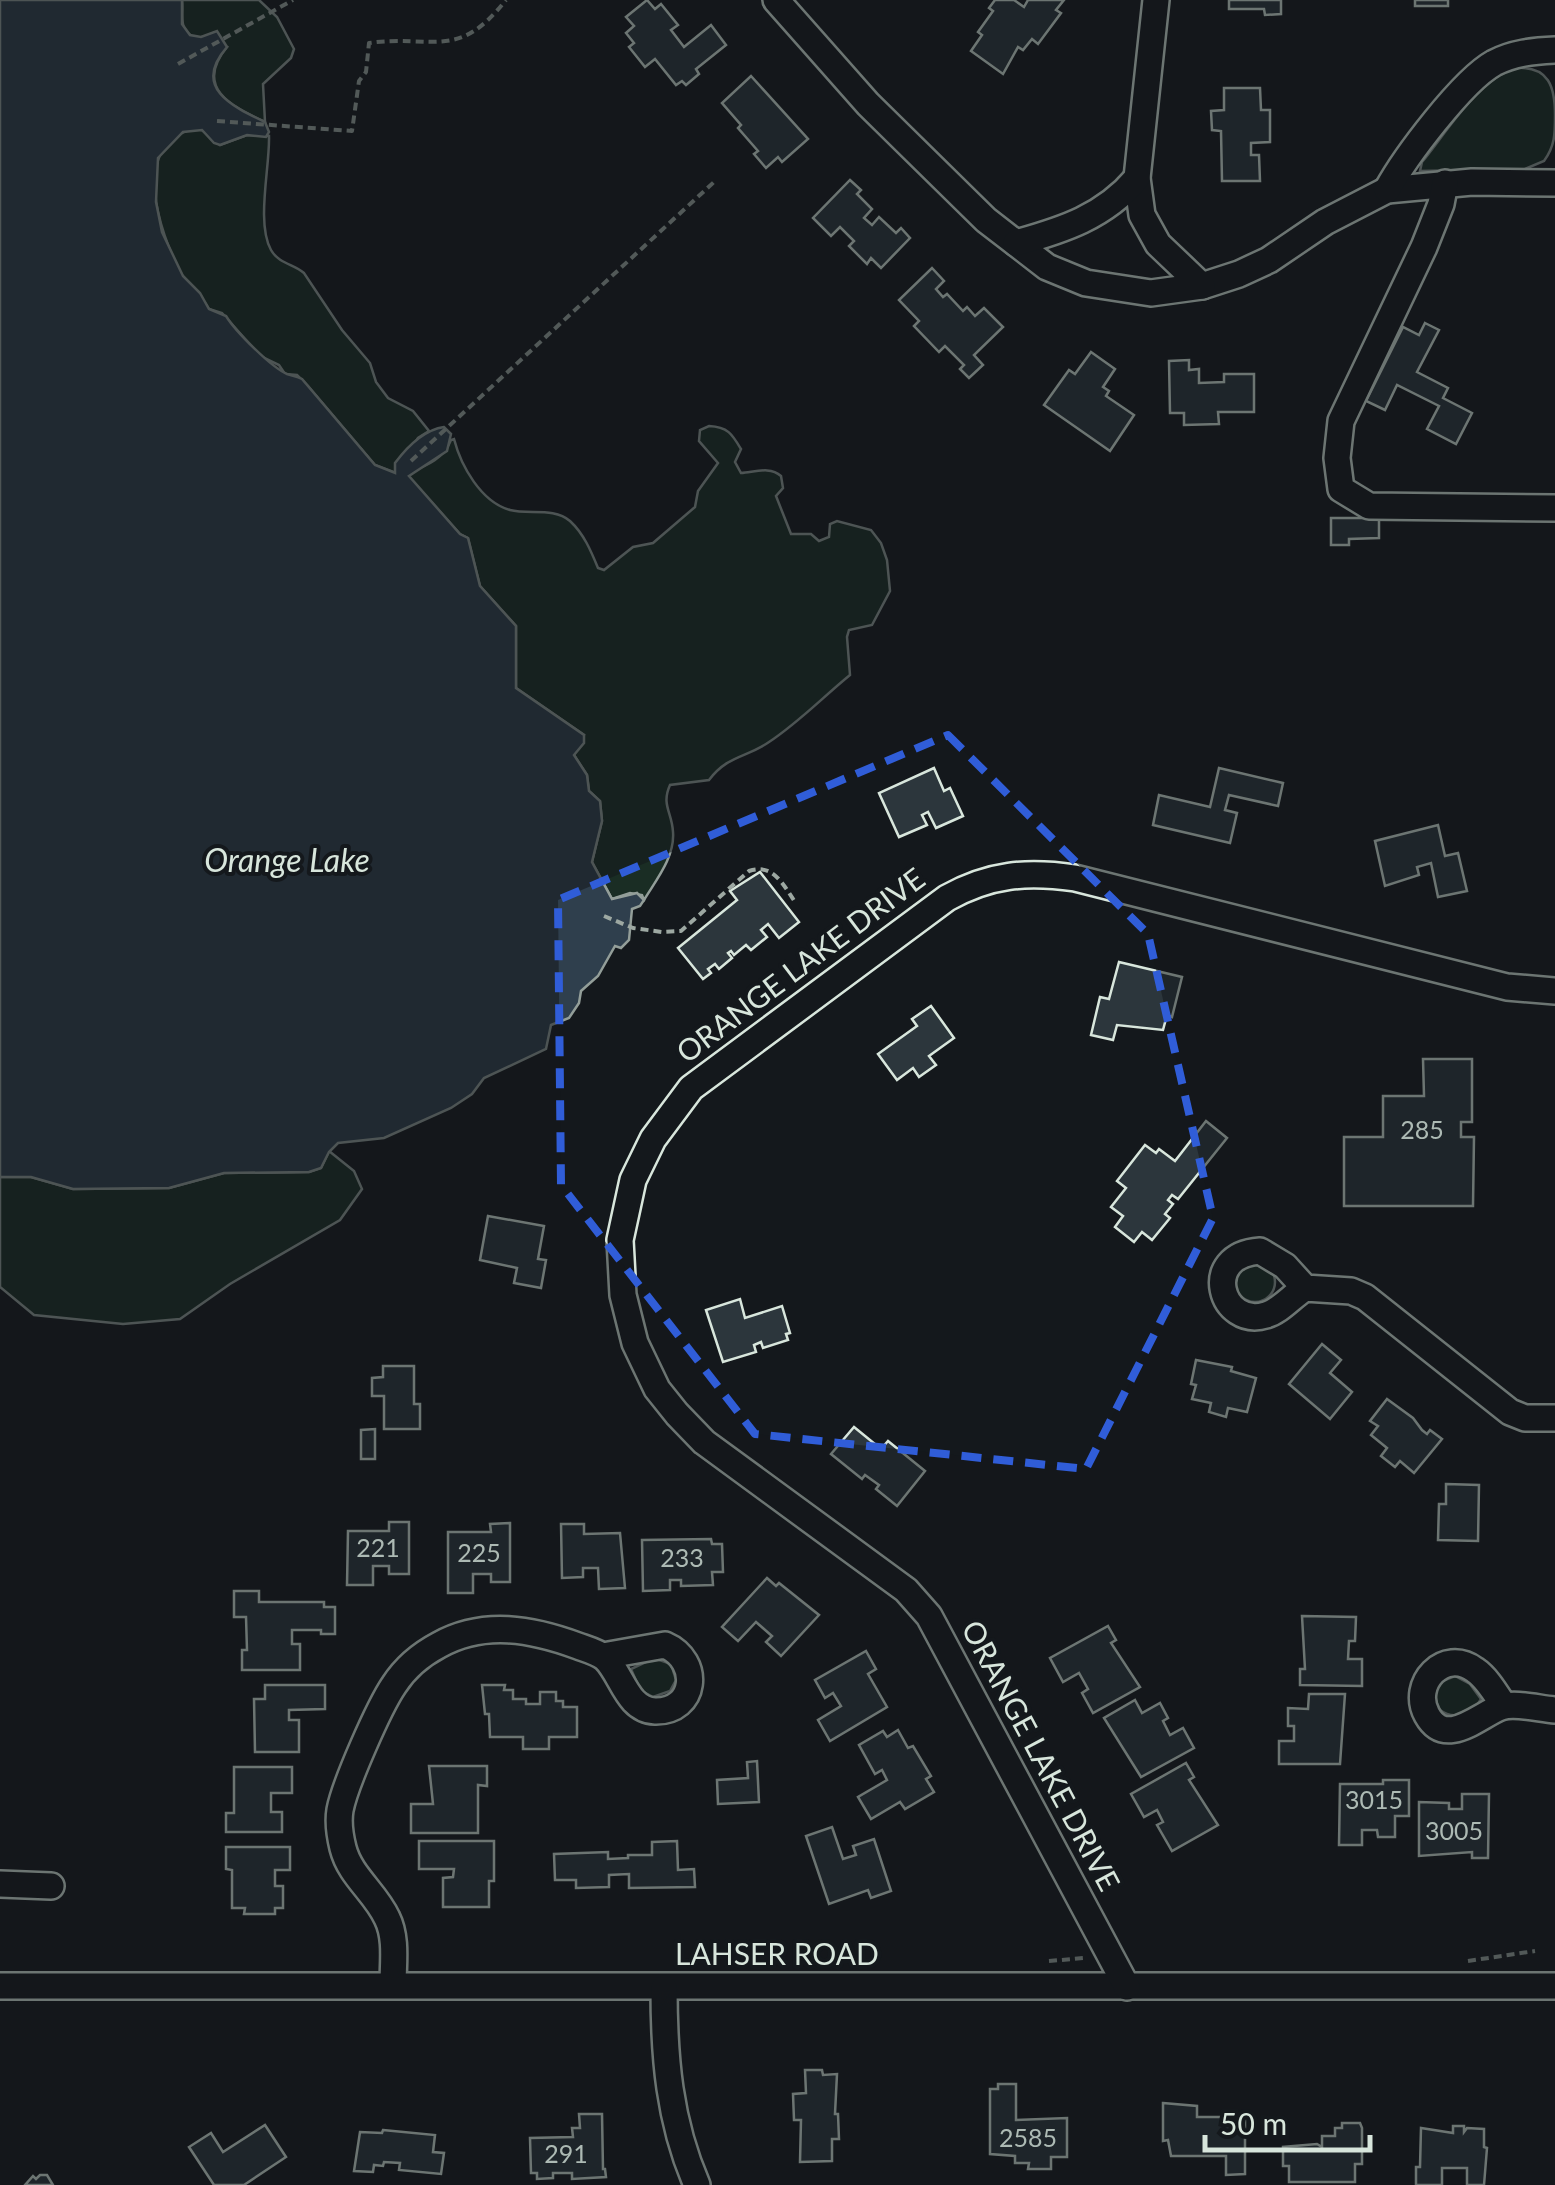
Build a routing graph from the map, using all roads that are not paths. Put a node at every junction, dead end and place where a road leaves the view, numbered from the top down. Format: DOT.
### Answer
graph roads {
  1 [pos="776,0"];
  2 [pos="1156,0"];
  3 [pos="1555,50"];
  4 [pos="1137,178"];
  5 [pos="1555,182"];
  6 [pos="1445,184"];
  7 [pos="1387,190"];
  8 [pos="1016,243"];
  9 [pos="1202,286"];
  10 [pos="1555,508"];
  11 [pos="1555,991"];
  12 [pos="1305,1288"];
  13 [pos="1555,1418"];
  14 [pos="603,1656"];
  15 [pos="1504,1706"];
  16 [pos="1555,1710"];
  17 [pos="0,1884"];
  18 [pos="51,1886"];
  19 [pos="393,1985"];
  20 [pos="0,1986"];
  21 [pos="1555,1986"];
  22 [pos="1127,1987"];
  23 [pos="664,1988"];
  24 [pos="697,2185"];
  1 -- 8 [label="street"];
  2 -- 4 [label="street"];
  3 -- 7 [label="street"];
  4 -- 8 [label="street"];
  4 -- 9 [label="street"];
  5 -- 6 [label="street"];
  6 -- 7 [label="street"];
  6 -- 10 [label="street"];
  7 -- 9 [label="street"];
  8 -- 9 [label="street"];
  11 -- 22 [label="street, ORANGE LAKE DRIVE"];
  12 -- 13 [label="street"];
  14 -- 19 [label="street"];
  15 -- 16 [label="street"];
  17 -- 18 [label="street"];
  19 -- 20 [label="street, LAHSER ROAD"];
  19 -- 23 [label="street, LAHSER ROAD"];
  21 -- 22 [label="street, LAHSER ROAD"];
  22 -- 23 [label="street, LAHSER ROAD"];
  23 -- 24 [label="street"];
}
